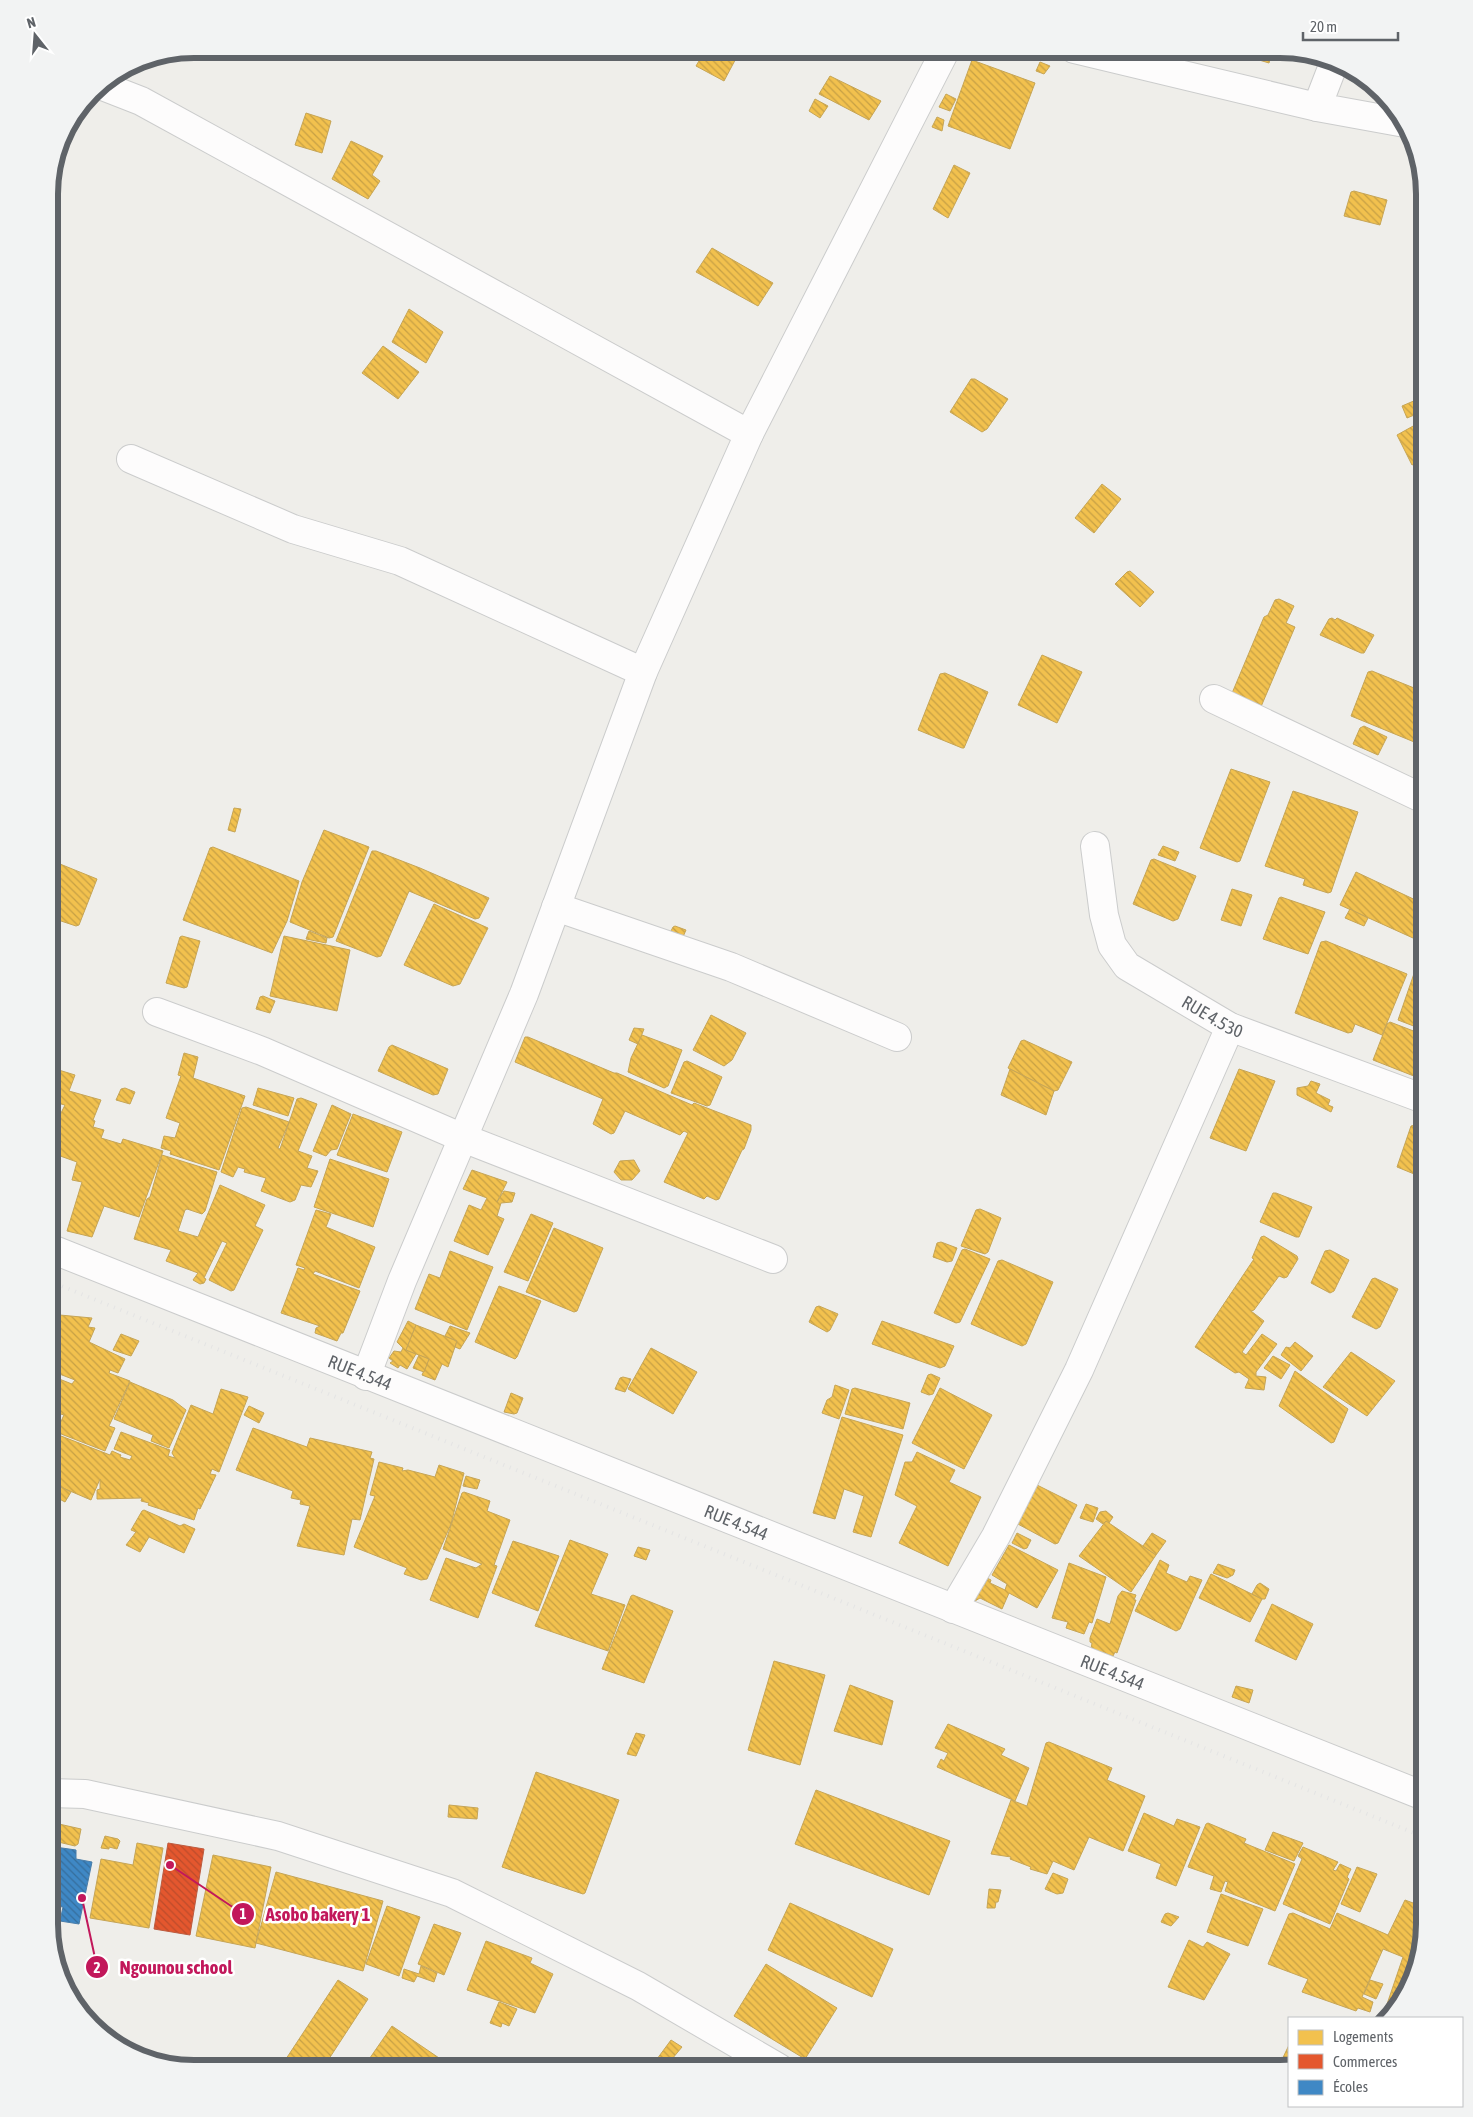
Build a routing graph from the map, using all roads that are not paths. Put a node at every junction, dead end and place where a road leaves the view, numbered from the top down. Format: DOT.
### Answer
graph roads {
  1 [pos="941,58"];
  2 [pos="1112,58"];
  3 [pos="1332,69"];
  4 [pos="108,88"];
  5 [pos="1317,107"];
  6 [pos="1394,121"];
  7 [pos="749,434"];
  8 [pos="131,459"];
  9 [pos="643,672"];
  10 [pos="1214,699"];
  11 [pos="1416,795"];
  12 [pos="1095,846"];
  13 [pos="556,907"];
  14 [pos="157,1012"];
  15 [pos="1230,1027"];
  16 [pos="897,1037"];
  17 [pos="1416,1096"];
  18 [pos="463,1138"];
  19 [pos="58,1252"];
  20 [pos="773,1259"];
  21 [pos="366,1376"];
  22 [pos="953,1609"];
  23 [pos="58,1793"];
  24 [pos="1416,1793"];
  25 [pos="764,2060"];
  1 -- 7 [label="street"];
  2 -- 5 [label="street"];
  3 -- 5 [label="street"];
  4 -- 7 [label="street"];
  5 -- 6 [label="street"];
  7 -- 9 [label="street"];
  8 -- 9 [label="street"];
  9 -- 13 [label="street"];
  10 -- 11 [label="street"];
  12 -- 15 [label="street, RUE 4.530"];
  13 -- 16 [label="street"];
  13 -- 18 [label="street"];
  14 -- 18 [label="street"];
  15 -- 17 [label="street, RUE 4.530"];
  15 -- 22 [label="street"];
  18 -- 20 [label="street"];
  18 -- 21 [label="street"];
  19 -- 21 [label="street, RUE 4.544"];
  21 -- 22 [label="street, RUE 4.544"];
  22 -- 24 [label="street, RUE 4.544"];
  23 -- 25 [label="street"];
}
